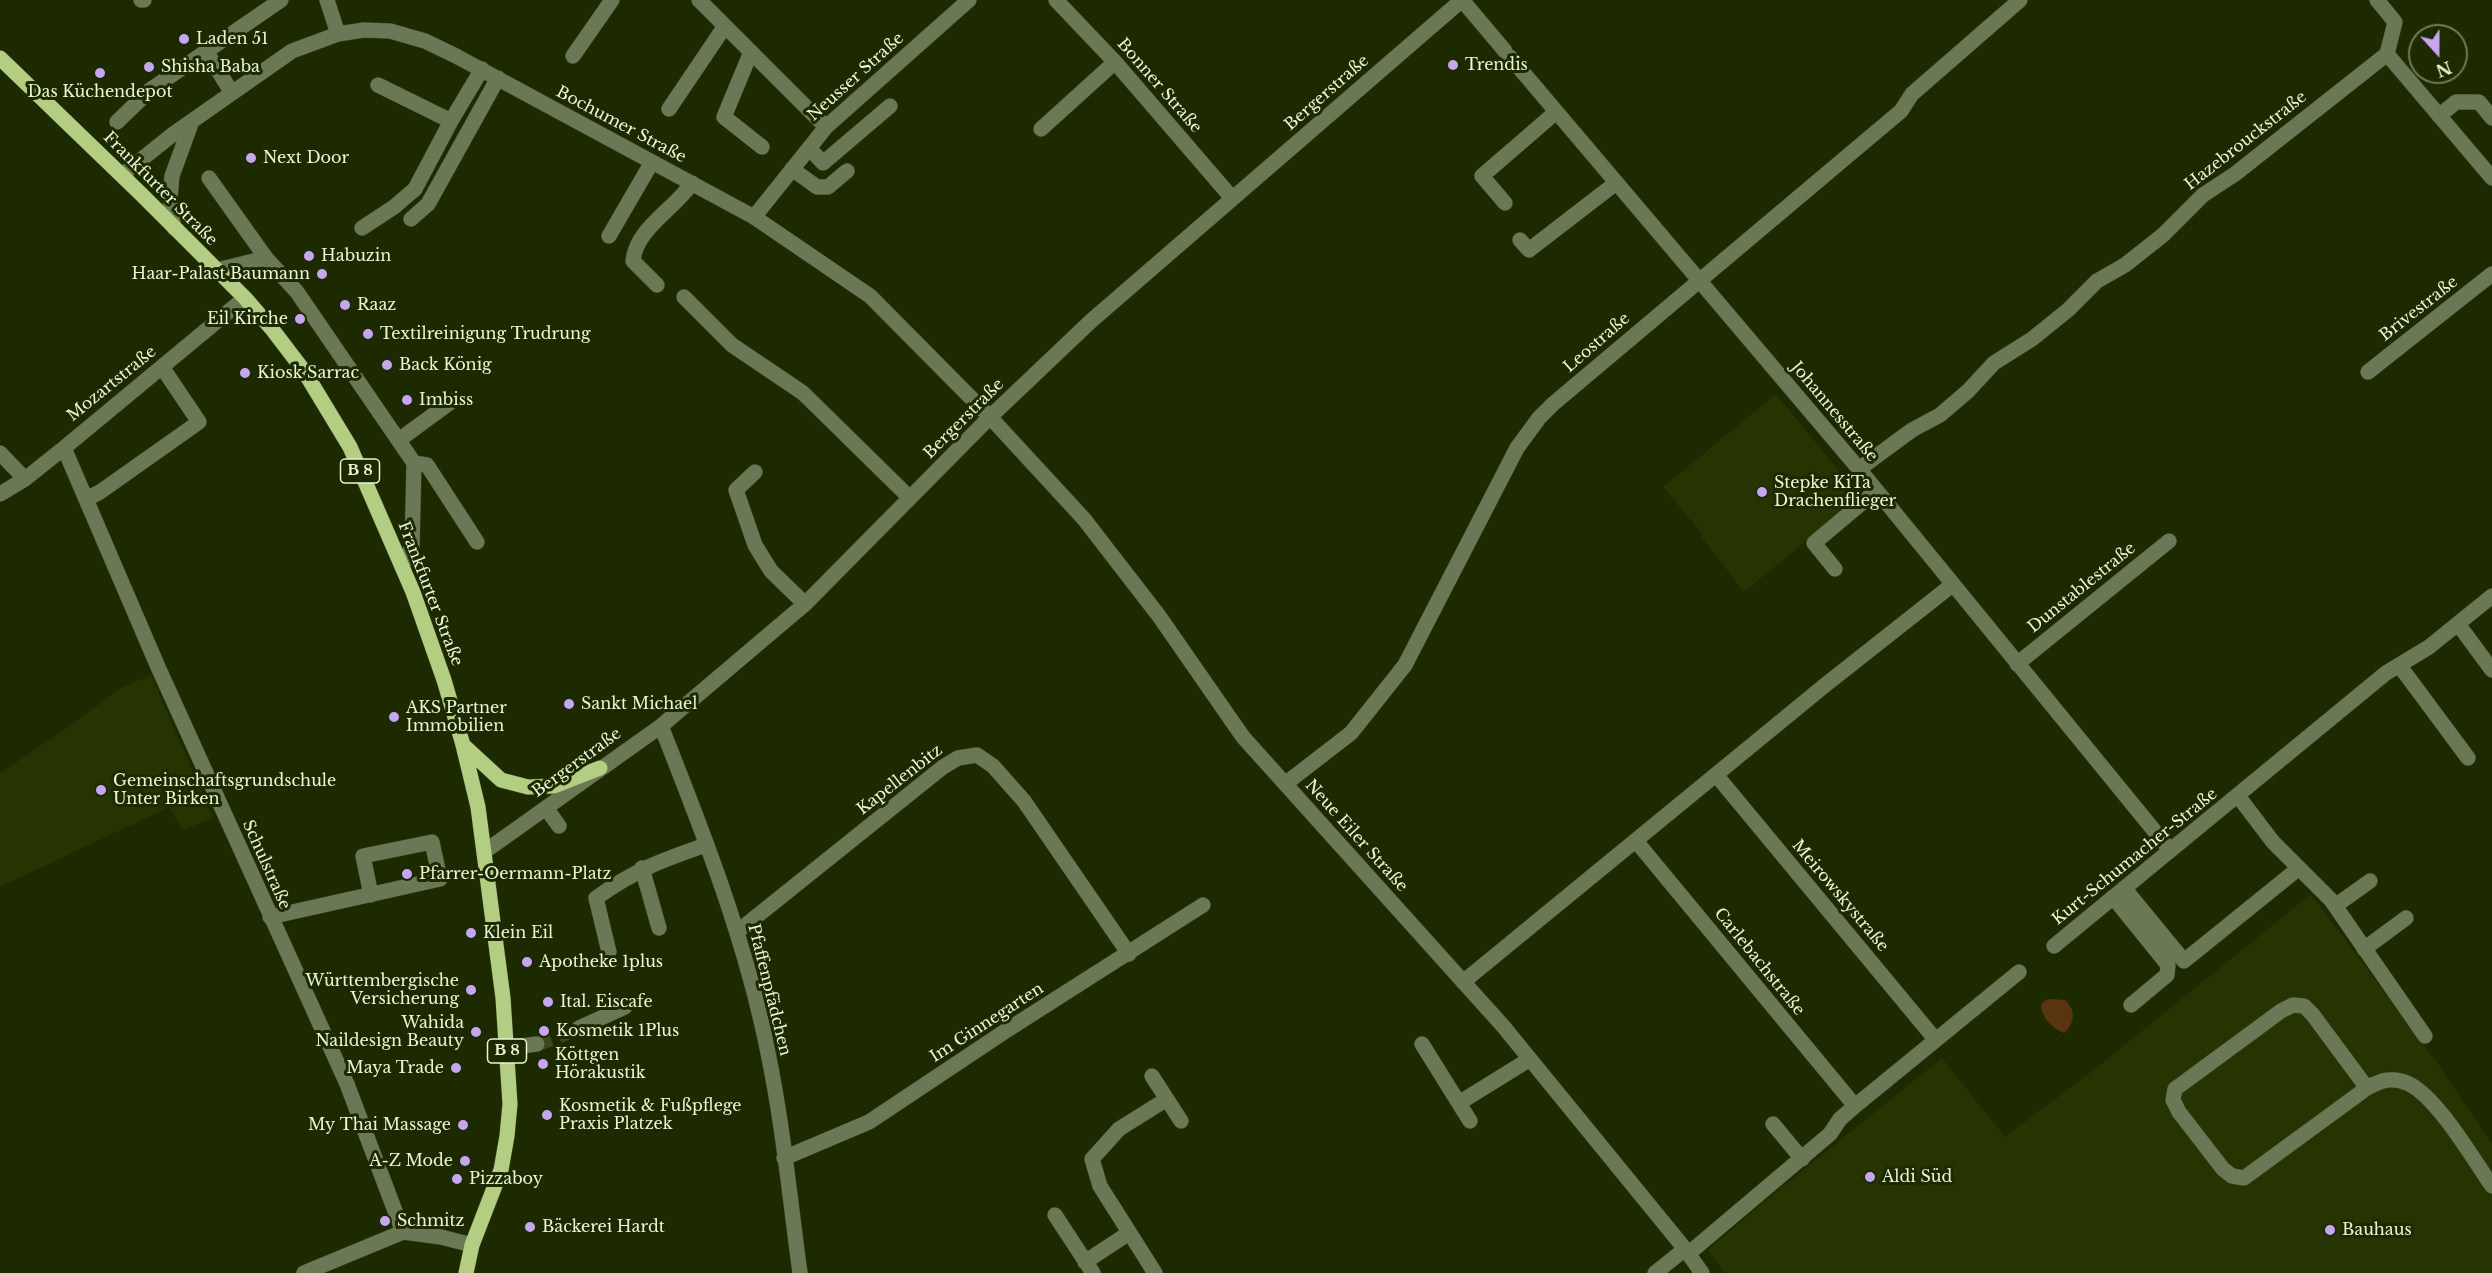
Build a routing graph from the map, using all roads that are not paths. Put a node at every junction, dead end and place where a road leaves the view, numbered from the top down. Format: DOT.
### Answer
graph roads {
  1 [pos="281,0"];
  2 [pos="327,0"];
  3 [pos="612,0"];
  4 [pos="699,0"];
  5 [pos="969,0"];
  6 [pos="1056,0"];
  7 [pos="1462,0"];
  8 [pos="2020,0"];
  9 [pos="2377,0"];
  10 [pos="725,26"];
  11 [pos="339,34"];
  12 [pos="206,51"];
  13 [pos="751,52"];
  14 [pos="2387,54"];
  15 [pos="573,56"];
  16 [pos="0,58"];
  17 [pos="1115,62"];
  18 [pos="482,69"];
  19 [pos="498,78"];
  20 [pos="378,85"];
  21 [pos="232,93"];
  22 [pos="890,106"];
  23 [pos="669,109"];
  24 [pos="1556,112"];
  25 [pos="2439,116"];
  26 [pos="2492,118"];
  27 [pos="192,121"];
  28 [pos="451,121"];
  29 [pos="117,122"];
  30 [pos="826,127"];
  31 [pos="1041,129"];
  32 [pos="762,147"];
  33 [pos="808,148"];
  34 [pos="652,162"];
  35 [pos="792,169"];
  36 [pos="847,171"];
  37 [pos="122,175"];
  38 [pos="209,178"];
  39 [pos="2492,178"];
  40 [pos="692,183"];
  41 [pos="1616,183"];
  42 [pos="1232,198"];
  43 [pos="1504,203"];
  44 [pos="754,217"];
  45 [pos="411,219"];
  46 [pos="174,228"];
  47 [pos="362,228"];
  48 [pos="609,236"];
  49 [pos="1520,240"];
  50 [pos="266,258"];
  51 [pos="217,270"];
  52 [pos="2492,274"];
  53 [pos="1698,280"];
  54 [pos="657,285"];
  55 [pos="684,297"];
  56 [pos="245,298"];
  57 [pos="162,367"];
  58 [pos="2368,372"];
  59 [pos="452,401"];
  60 [pos="990,417"];
  61 [pos="399,440"];
  62 [pos="63,448"];
  63 [pos="0,453"];
  64 [pos="414,463"];
  65 [pos="1859,469"];
  66 [pos="754,472"];
  67 [pos="25,479"];
  68 [pos="1876,490"];
  69 [pos="0,494"];
  70 [pos="910,498"];
  71 [pos="86,499"];
  72 [pos="2169,541"];
  73 [pos="477,542"];
  74 [pos="402,566"];
  75 [pos="1835,569"];
  76 [pos="1952,585"];
  77 [pos="2492,596"];
  78 [pos="805,604"];
  79 [pos="2458,624"];
  80 [pos="2017,664"];
  81 [pos="2399,665"];
  82 [pos="2492,670"];
  83 [pos="661,726"];
  84 [pos="463,745"];
  85 [pos="2468,758"];
  86 [pos="600,768"];
  87 [pos="1717,776"];
  88 [pos="1285,784"];
  89 [pos="2238,796"];
  90 [pos="546,808"];
  91 [pos="559,826"];
  92 [pos="1636,841"];
  93 [pos="706,844"];
  94 [pos="2170,850"];
  95 [pos="484,852"];
  96 [pos="642,868"];
  97 [pos="2299,868"];
  98 [pos="2370,881"];
  99 [pos="2119,892"];
  100 [pos="371,895"];
  101 [pos="1203,905"];
  102 [pos="2335,906"];
  103 [pos="270,917"];
  104 [pos="2406,918"];
  105 [pos="659,928"];
  106 [pos="737,932"];
  107 [pos="2054,946"];
  108 [pos="2364,948"];
  109 [pos="609,952"];
  110 [pos="1129,954"];
  111 [pos="2019,972"];
  112 [pos="1463,982"];
  113 [pos="2131,1005"];
  114 [pos="625,1007"];
  115 [pos="579,1028"];
  116 [pos="2425,1036"];
  117 [pos="1935,1040"];
  118 [pos="537,1044"];
  119 [pos="1422,1044"];
  120 [pos="506,1048"];
  121 [pos="1530,1059"];
  122 [pos="1152,1076"];
  123 [pos="2367,1088"];
  124 [pos="1167,1099"];
  125 [pos="1459,1103"];
  126 [pos="1855,1106"];
  127 [pos="1181,1121"];
  128 [pos="1470,1121"];
  129 [pos="1773,1124"];
  130 [pos="784,1158"];
  131 [pos="1802,1159"];
  132 [pos="2492,1186"];
  133 [pos="1055,1215"];
  134 [pos="403,1232"];
  135 [pos="1129,1233"];
  136 [pos="472,1245"];
  137 [pos="1687,1251"];
  138 [pos="1089,1268"];
  139 [pos="304,1273"];
  140 [pos="466,1273"];
  141 [pos="800,1273"];
  142 [pos="1155,1273"];
  143 [pos="1655,1273"];
  144 [pos="1702,1273"];
  1 -- 12 [label="street"];
  2 -- 11 [label="street"];
  3 -- 15 [label="street"];
  4 -- 10 [label="street"];
  5 -- 30 [label="street, Neusser Straße"];
  6 -- 17 [label="street, Bonner Straße"];
  7 -- 24 [label="street, Johannesstraße"];
  7 -- 42 [label="street, Bergerstraße"];
  8 -- 53 [label="street, Leostraße"];
  9 -- 14 [label="street"];
  10 -- 13 [label="street"];
  10 -- 23 [label="street"];
  11 -- 18 [label="street, Bochumer Straße"];
  11 -- 21 [label="street, Bochumer Straße"];
  12 -- 21 [label="street"];
  12 -- 29 [label="street"];
  13 -- 30 [label="street"];
  13 -- 32 [label="street"];
  14 -- 25 [label="street"];
  14 -- 65 [label="street, Hazebrouckstraße"];
  16 -- 37 [label="main road, Frankfurter Straße / B 8"];
  17 -- 31 [label="street"];
  17 -- 42 [label="street, Bonner Straße"];
  18 -- 19 [label="street, Bochumer Straße"];
  18 -- 28 [label="street"];
  19 -- 34 [label="street, Bochumer Straße"];
  19 -- 45 [label="street"];
  20 -- 28 [label="street"];
  21 -- 27 [label="street, Bochumer Straße"];
  22 -- 33 [label="street"];
  24 -- 41 [label="street, Johannesstraße"];
  24 -- 43 [label="street"];
  25 -- 26 [label="street"];
  25 -- 39 [label="street"];
  27 -- 37 [label="street, Bochumer Straße"];
  27 -- 46 [label="street"];
  28 -- 47 [label="street"];
  30 -- 33 [label="street, Neusser Straße"];
  33 -- 35 [label="street, Neusser Straße"];
  34 -- 40 [label="street, Bochumer Straße"];
  34 -- 48 [label="street"];
  35 -- 36 [label="street"];
  35 -- 44 [label="street, Neusser Straße"];
  37 -- 46 [label="main road, Frankfurter Straße / B 8"];
  38 -- 50 [label="street"];
  40 -- 44 [label="street, Bochumer Straße"];
  40 -- 54 [label="street"];
  41 -- 49 [label="street"];
  41 -- 53 [label="street, Johannesstraße"];
  42 -- 60 [label="street, Bergerstraße"];
  44 -- 60 [label="street, Bochumer Straße"];
  46 -- 51 [label="main road, Frankfurter Straße / B 8"];
  50 -- 51 [label="street"];
  50 -- 61 [label="street"];
  51 -- 56 [label="main road, Frankfurter Straße / B 8"];
  52 -- 58 [label="street, Brivestraße"];
  53 -- 65 [label="street, Johannesstraße"];
  53 -- 88 [label="street, Leostraße"];
  55 -- 70 [label="street"];
  56 -- 57 [label="street, Mozartstraße"];
  56 -- 74 [label="main road, Frankfurter Straße / B 8"];
  57 -- 62 [label="street, Mozartstraße"];
  57 -- 71 [label="street"];
  59 -- 61 [label="street"];
  60 -- 70 [label="street, Bergerstraße"];
  60 -- 88 [label="street, Neue Eiler Straße"];
  61 -- 64 [label="street"];
  62 -- 67 [label="street, Mozartstraße"];
  62 -- 71 [label="street, Schulstraße"];
  63 -- 67 [label="street"];
  64 -- 73 [label="street"];
  64 -- 74 [label="street"];
  65 -- 68 [label="street, Johannesstraße"];
  66 -- 78 [label="street"];
  67 -- 69 [label="street, Mozartstraße"];
  68 -- 75 [label="street"];
  68 -- 76 [label="street, Johannesstraße"];
  70 -- 78 [label="street, Bergerstraße"];
  71 -- 103 [label="street, Schulstraße"];
  72 -- 80 [label="street, Dunstablestraße"];
  74 -- 84 [label="main road, Frankfurter Straße / B 8"];
  76 -- 80 [label="street, Johannesstraße"];
  76 -- 87 [label="street"];
  77 -- 79 [label="street, Kurt-Schumacher-Straße"];
  78 -- 83 [label="street, Bergerstraße"];
  79 -- 81 [label="street, Kurt-Schumacher-Straße"];
  79 -- 82 [label="street"];
  80 -- 94 [label="street, Johannesstraße"];
  81 -- 85 [label="street"];
  81 -- 89 [label="street, Kurt-Schumacher-Straße"];
  83 -- 86 [label="street, Bergerstraße"];
  83 -- 93 [label="street, Pfaffenpfädchen"];
  84 -- 86 [label="main road"];
  84 -- 95 [label="main road, Frankfurter Straße / B 8"];
  86 -- 90 [label="street, Bergerstraße"];
  87 -- 92 [label="street"];
  87 -- 117 [label="street, Meirowskystraße"];
  88 -- 112 [label="street, Neue Eiler Straße"];
  89 -- 94 [label="street, Kurt-Schumacher-Straße"];
  89 -- 97 [label="street, Kurt-Schumacher-Straße"];
  90 -- 91 [label="street"];
  90 -- 95 [label="street, Bergerstraße"];
  92 -- 112 [label="street"];
  92 -- 126 [label="street, Carlebachstraße"];
  93 -- 96 [label="street"];
  93 -- 106 [label="street, Pfaffenpfädchen"];
  94 -- 99 [label="street, Kurt-Schumacher-Straße"];
  95 -- 120 [label="main road, Frankfurter Straße / B 8"];
  96 -- 105 [label="street"];
  96 -- 109 [label="street"];
  97 -- 99 [label="street"];
  97 -- 102 [label="street, Kurt-Schumacher-Straße"];
  98 -- 102 [label="street"];
  99 -- 107 [label="street, Kurt-Schumacher-Straße"];
  99 -- 113 [label="street"];
  100 -- 100 [label="street"];
  100 -- 103 [label="street"];
  101 -- 110 [label="street, Im Ginnegarten"];
  102 -- 108 [label="street, Kurt-Schumacher-Straße"];
  103 -- 134 [label="street, Schulstraße"];
  104 -- 108 [label="street"];
  106 -- 110 [label="street, Kapellenbitz"];
  106 -- 130 [label="street, Pfaffenpfädchen"];
  108 -- 116 [label="street, Kurt-Schumacher-Straße"];
  110 -- 130 [label="street, Im Ginnegarten"];
  111 -- 117 [label="street"];
  112 -- 121 [label="street, Neue Eiler Straße"];
  114 -- 115 [label="street"];
  117 -- 126 [label="street"];
  118 -- 120 [label="street"];
  119 -- 125 [label="street"];
  120 -- 136 [label="main road, Frankfurter Straße / B 8"];
  121 -- 125 [label="street"];
  121 -- 137 [label="street, Neue Eiler Straße"];
  122 -- 124 [label="street"];
  123 -- 123 [label="street"];
  123 -- 132 [label="street"];
  124 -- 127 [label="street"];
  124 -- 135 [label="street"];
  125 -- 128 [label="street"];
  126 -- 131 [label="street"];
  129 -- 131 [label="street"];
  130 -- 141 [label="street, Pfaffenpfädchen"];
  131 -- 137 [label="street"];
  133 -- 138 [label="street"];
  134 -- 136 [label="street"];
  134 -- 139 [label="street"];
  135 -- 138 [label="street"];
  135 -- 142 [label="street"];
  136 -- 140 [label="main road, Frankfurter Straße / B 8"];
  137 -- 143 [label="street"];
  137 -- 144 [label="street, Neue Eiler Straße"];
}
